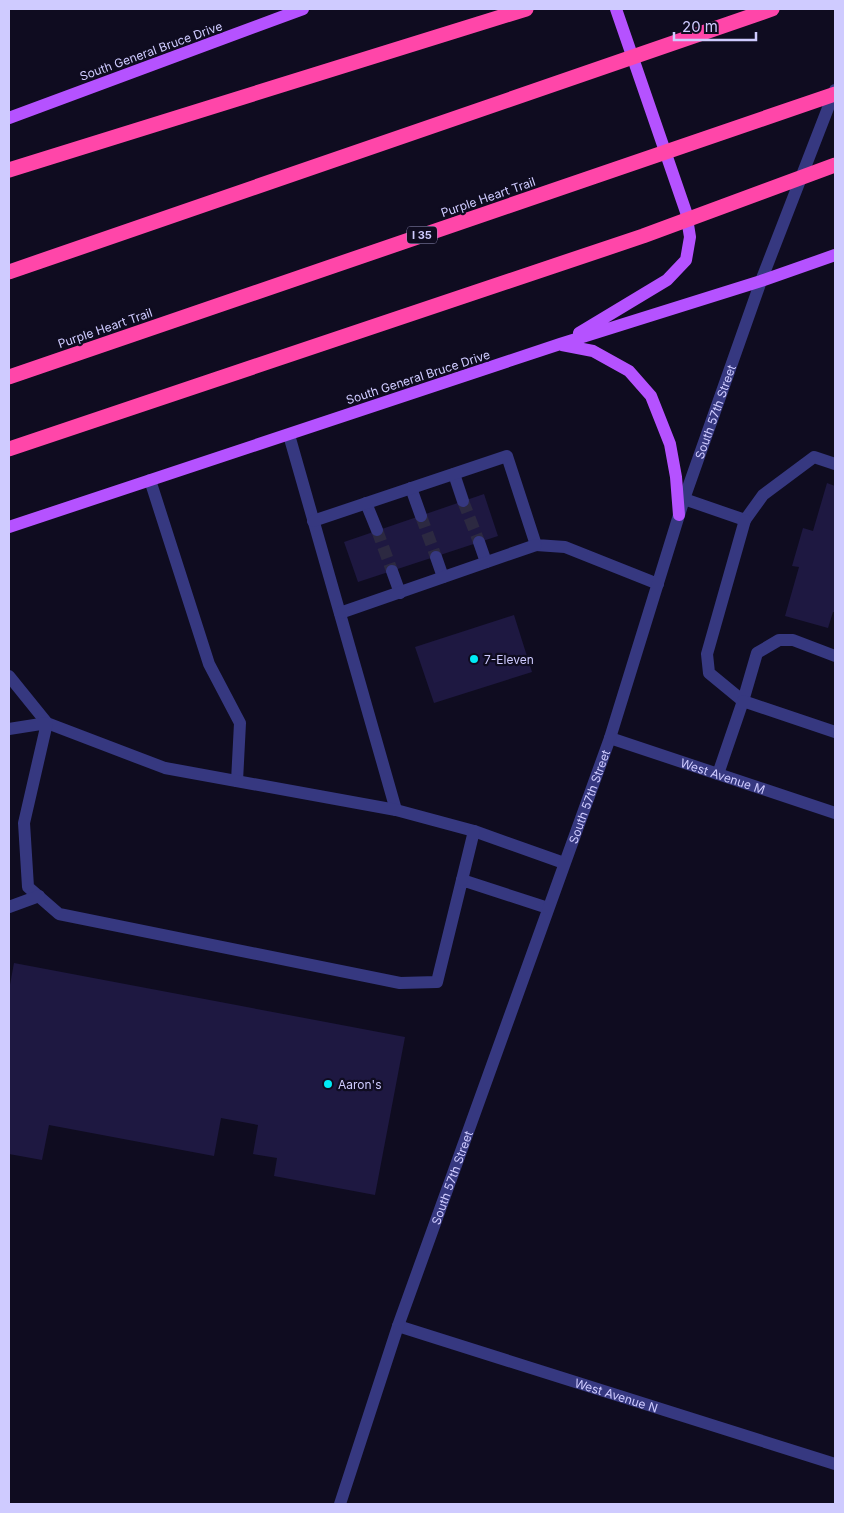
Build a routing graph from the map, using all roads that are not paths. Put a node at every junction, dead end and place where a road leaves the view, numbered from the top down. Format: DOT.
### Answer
graph roads {
  1 [pos="303,9"];
  2 [pos="526,9"];
  3 [pos="616,9"];
  4 [pos="772,9"];
  5 [pos="835,90"];
  6 [pos="835,94"];
  7 [pos="9,118"];
  8 [pos="835,165"];
  9 [pos="9,170"];
  10 [pos="835,255"];
  11 [pos="9,272"];
  12 [pos="761,281"];
  13 [pos="560,344"];
  14 [pos="9,377"];
  15 [pos="289,435"];
  16 [pos="9,449"];
  17 [pos="835,464"];
  18 [pos="454,474"];
  19 [pos="150,480"];
  20 [pos="411,488"];
  21 [pos="684,499"];
  22 [pos="463,501"];
  23 [pos="366,503"];
  24 [pos="679,515"];
  25 [pos="421,516"];
  26 [pos="745,520"];
  27 [pos="313,521"];
  28 [pos="9,527"];
  29 [pos="377,530"];
  30 [pos="479,542"];
  31 [pos="536,545"];
  32 [pos="436,556"];
  33 [pos="486,562"];
  34 [pos="392,571"];
  35 [pos="443,578"];
  36 [pos="658,584"];
  37 [pos="400,593"];
  38 [pos="340,613"];
  39 [pos="835,656"];
  40 [pos="9,676"];
  41 [pos="743,701"];
  42 [pos="47,724"];
  43 [pos="9,729"];
  44 [pos="835,732"];
  45 [pos="610,738"];
  46 [pos="718,774"];
  47 [pos="237,781"];
  48 [pos="396,810"];
  49 [pos="835,814"];
  50 [pos="474,831"];
  51 [pos="564,863"];
  52 [pos="462,880"];
  53 [pos="39,896"];
  54 [pos="9,907"];
  55 [pos="548,908"];
  56 [pos="398,1326"];
  57 [pos="835,1464"];
  58 [pos="340,1504"];
  1 -- 7 [label="main road, South General Bruce Drive"];
  2 -- 9 [label="highway"];
  3 -- 13 [label="main road"];
  4 -- 11 [label="highway"];
  5 -- 12 [label="street, South 57th Street"];
  6 -- 14 [label="highway, Purple Heart Trail / I 35"];
  8 -- 16 [label="highway"];
  10 -- 12 [label="main road, South General Bruce Drive"];
  12 -- 13 [label="main road, South General Bruce Drive"];
  12 -- 21 [label="street, South 57th Street"];
  13 -- 15 [label="main road, South General Bruce Drive"];
  13 -- 24 [label="main road"];
  15 -- 19 [label="main road, South General Bruce Drive"];
  15 -- 27 [label="street"];
  17 -- 26 [label="street"];
  18 -- 20 [label="street"];
  18 -- 22 [label="street"];
  18 -- 31 [label="street"];
  19 -- 28 [label="main road, South General Bruce Drive"];
  19 -- 47 [label="street"];
  20 -- 23 [label="street"];
  20 -- 25 [label="street"];
  21 -- 24 [label="street, South 57th Street"];
  21 -- 26 [label="street"];
  23 -- 27 [label="street"];
  23 -- 29 [label="street"];
  24 -- 36 [label="street, South 57th Street"];
  26 -- 41 [label="street"];
  27 -- 38 [label="street"];
  30 -- 33 [label="street"];
  31 -- 33 [label="street"];
  31 -- 36 [label="street"];
  32 -- 35 [label="street"];
  33 -- 35 [label="street"];
  34 -- 37 [label="street"];
  35 -- 37 [label="street"];
  36 -- 45 [label="street, South 57th Street"];
  37 -- 38 [label="street"];
  38 -- 48 [label="street"];
  39 -- 41 [label="street"];
  40 -- 42 [label="street"];
  41 -- 44 [label="street"];
  41 -- 46 [label="street"];
  42 -- 43 [label="street"];
  42 -- 47 [label="street"];
  42 -- 53 [label="street"];
  45 -- 46 [label="street, West Avenue M"];
  45 -- 51 [label="street, South 57th Street"];
  46 -- 49 [label="street, West Avenue M"];
  47 -- 48 [label="street"];
  48 -- 50 [label="street"];
  50 -- 51 [label="street"];
  50 -- 52 [label="street"];
  51 -- 55 [label="street, South 57th Street"];
  52 -- 53 [label="street"];
  52 -- 55 [label="street"];
  53 -- 54 [label="street"];
  55 -- 56 [label="street, South 57th Street"];
  56 -- 57 [label="street, West Avenue N"];
  56 -- 58 [label="street, South 57th Street"];
}
